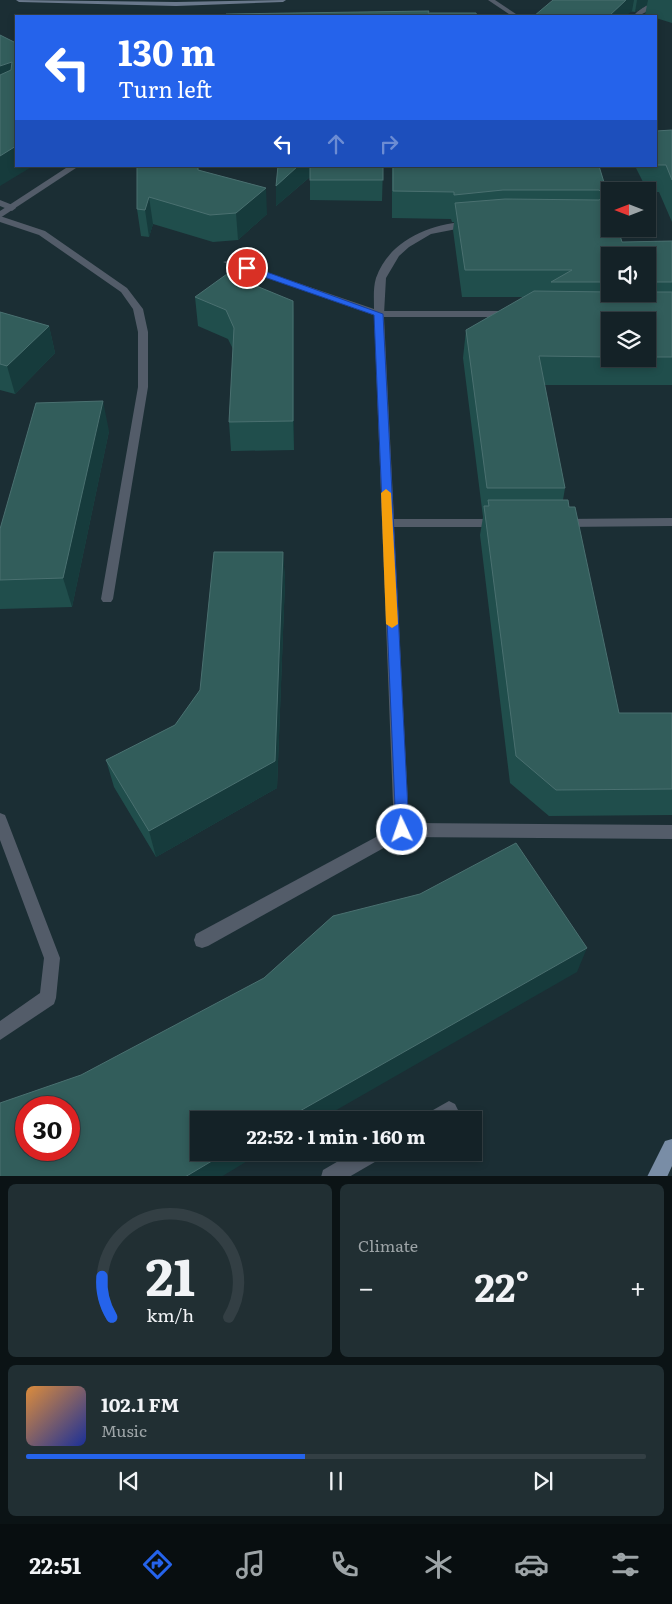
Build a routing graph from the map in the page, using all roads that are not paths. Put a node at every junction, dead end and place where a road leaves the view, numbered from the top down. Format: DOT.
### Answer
graph roads {
  1 [pos="19,0"];
  2 [pos="61,0"];
  3 [pos="283,0"];
  4 [pos="491,0"];
  5 [pos="81,1"];
  6 [pos="672,1"];
  7 [pos="514,15"];
  8 [pos="637,15"];
  9 [pos="74,167"];
  10 [pos="0,204"];
  11 [pos="12,208"];
  12 [pos="0,217"];
  13 [pos="482,224"];
  14 [pos="228,262"];
  15 [pos="379,314"];
  16 [pos="525,314"];
  17 [pos="554,522"];
  18 [pos="672,522"];
  19 [pos="387,523"];
  20 [pos="505,523"];
  21 [pos="107,599"];
  22 [pos="0,820"];
  23 [pos="402,830"];
  24 [pos="672,832"];
  25 [pos="202,940"];
  26 [pos="0,1032"];
  27 [pos="672,1148"];
  28 [pos="357,1161"];
  29 [pos="330,1176"];
  30 [pos="656,1176"];
  1 -- 2 [label="main road"];
  2 -- 5 [label="main road"];
  3 -- 5 [label="main road"];
  4 -- 7 [label="street"];
  6 -- 8 [label="street"];
  9 -- 11 [label="street"];
  10 -- 11 [label="street"];
  11 -- 12 [label="street"];
  12 -- 21 [label="street"];
  13 -- 15 [label="street"];
  14 -- 15 [label="street"];
  15 -- 16 [label="street"];
  15 -- 19 [label="street"];
  17 -- 18 [label="street"];
  19 -- 20 [label="street"];
  19 -- 23 [label="street"];
  22 -- 26 [label="street"];
  23 -- 24 [label="street"];
  23 -- 25 [label="street"];
  27 -- 30 [label="main road"];
  28 -- 29 [label="street"];
}
